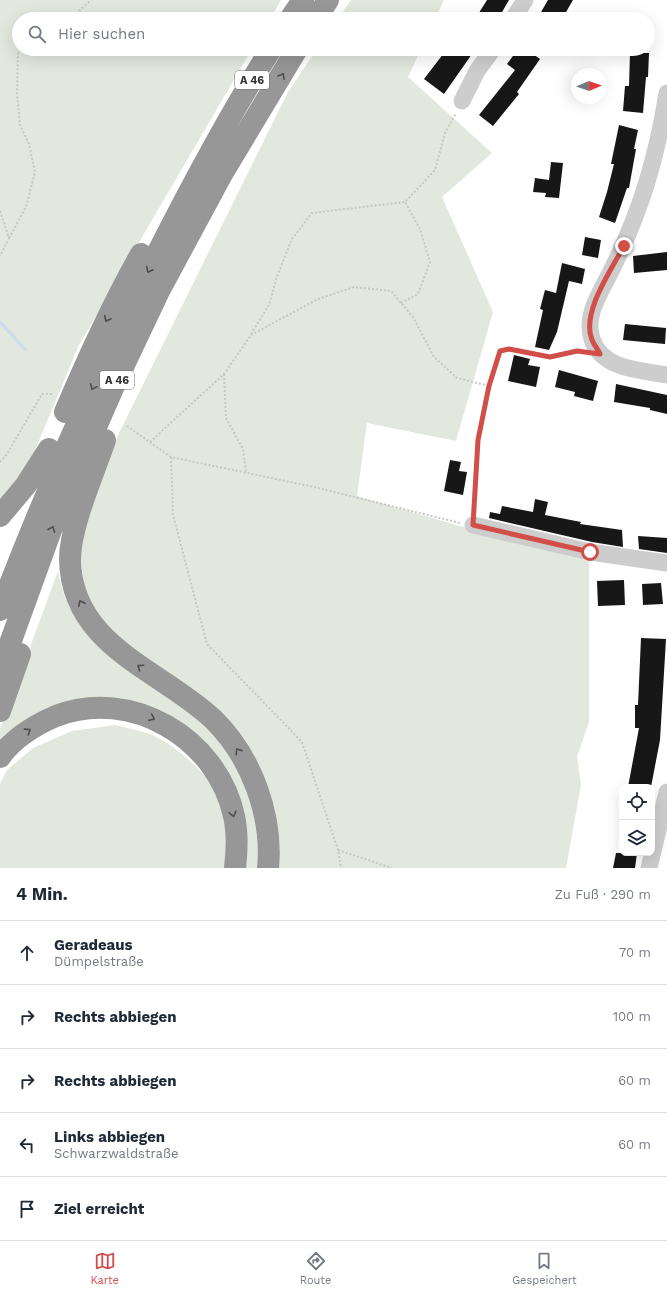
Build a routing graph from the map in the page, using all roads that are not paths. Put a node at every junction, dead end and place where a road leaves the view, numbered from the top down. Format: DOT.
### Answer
graph roads {
  1 [pos="303,0"];
  2 [pos="328,0"];
  3 [pos="525,0"];
  4 [pos="295,12"];
  5 [pos="320,12"];
  6 [pos="517,12"];
  7 [pos="267,56"];
  8 [pos="293,56"];
  9 [pos="488,56"];
  10 [pos="667,93"];
  11 [pos="462,101"];
  12 [pos="266,104"];
  13 [pos="232,112"];
  14 [pos="667,375"];
  15 [pos="105,440"];
  16 [pos="49,449"];
  17 [pos="0,516"];
  18 [pos="473,525"];
  19 [pos="667,563"];
  20 [pos="0,572"];
  21 [pos="0,610"];
  22 [pos="0,671"];
  23 [pos="0,711"];
  24 [pos="0,757"];
  25 [pos="667,792"];
  26 [pos="235,868"];
  27 [pos="268,868"];
  28 [pos="649,868"];
  1 -- 4 [label="highway"];
  2 -- 5 [label="highway"];
  3 -- 6 [label="street"];
  7 -- 13 [label="highway, A 46"];
  12 -- 8 [label="highway, A 46, one-way"];
  9 -- 11 [label="street"];
  10 -- 14 [label="street"];
  12 -- 15 [label="highway"];
  22 -- 12 [label="highway, A 46, one-way"];
  13 -- 16 [label="highway, one-way"];
  13 -- 21 [label="highway, A 46, one-way"];
  15 -- 23 [label="highway"];
  27 -- 15 [label="highway, one-way"];
  16 -- 17 [label="highway"];
  16 -- 20 [label="highway"];
  18 -- 19 [label="street"];
  24 -- 26 [label="highway, one-way"];
  25 -- 28 [label="street"];
}
